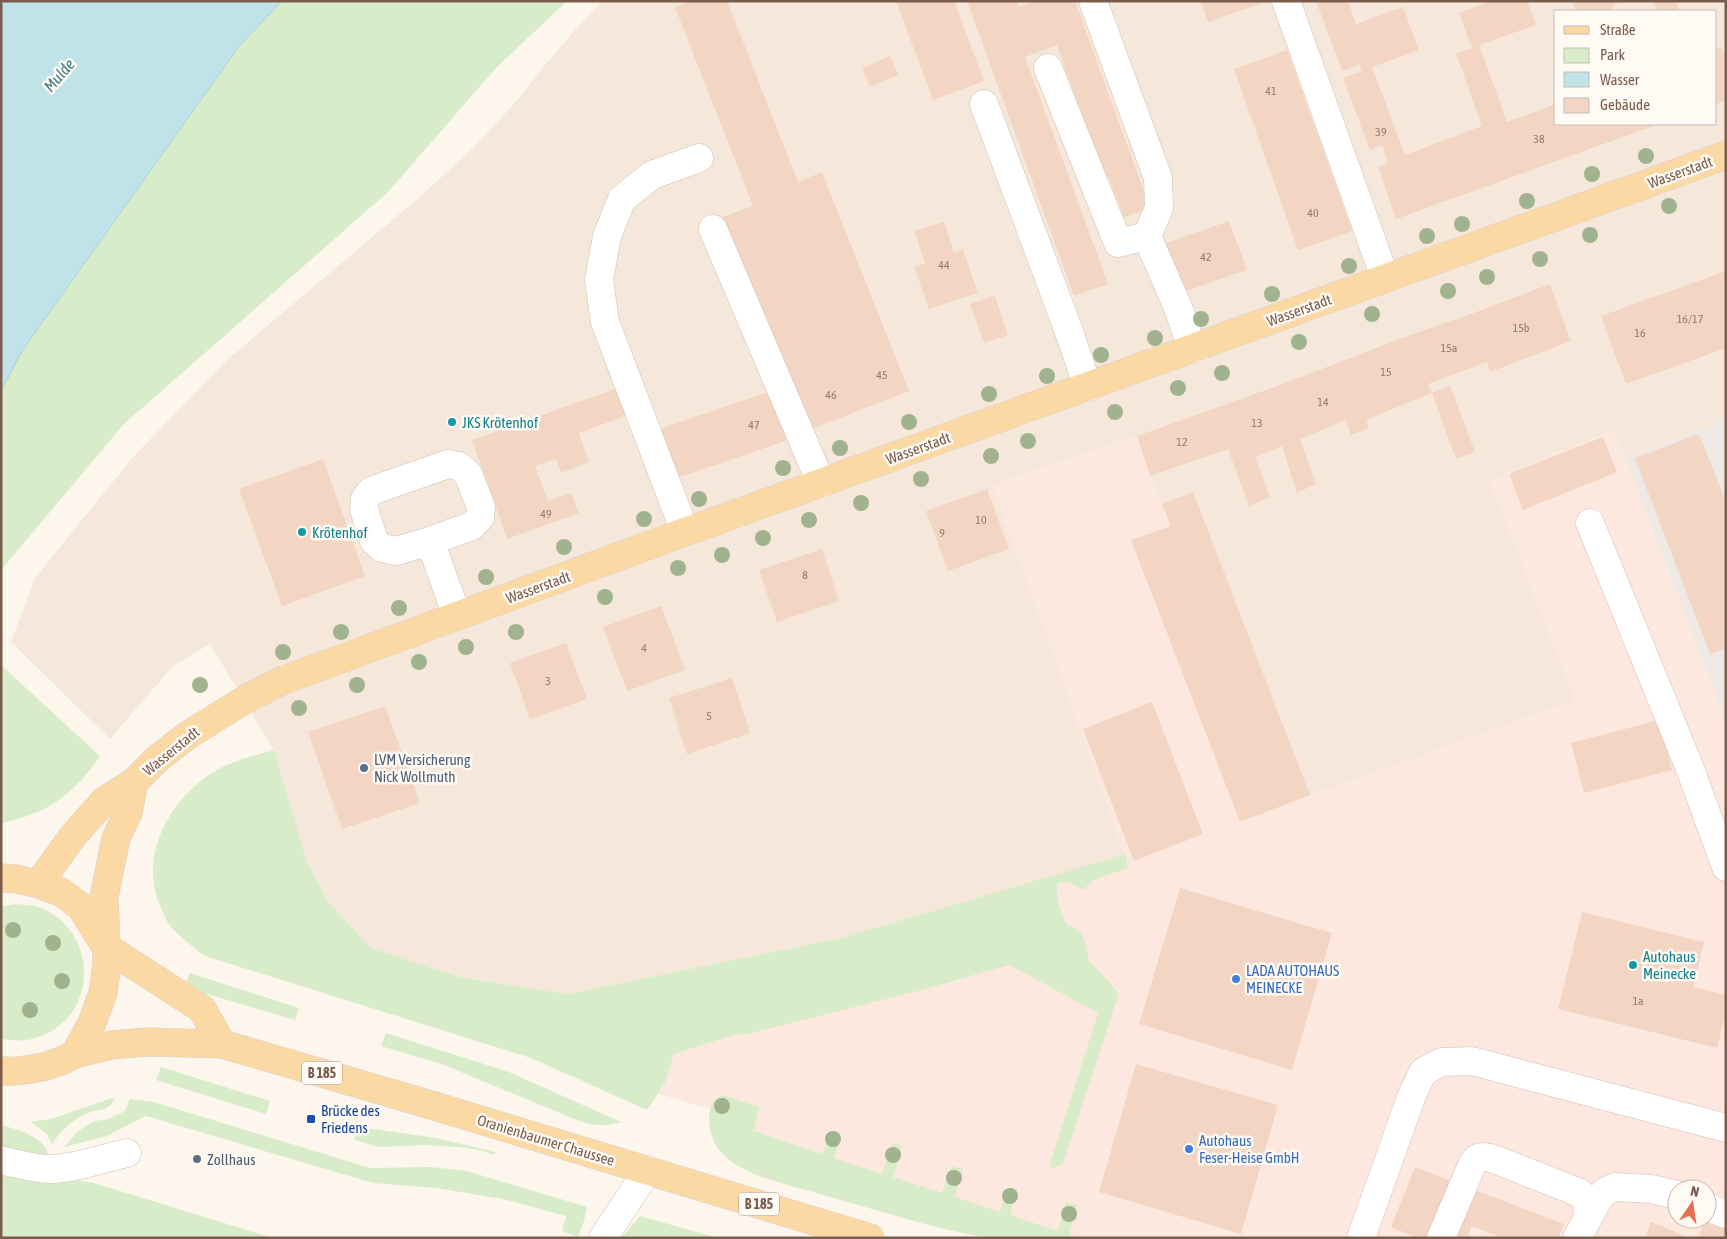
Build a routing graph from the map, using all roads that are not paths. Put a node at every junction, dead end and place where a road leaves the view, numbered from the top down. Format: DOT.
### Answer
graph roads {
  1 [pos="1094,1"];
  2 [pos="1286,1"];
  3 [pos="1048,68"];
  4 [pos="984,104"];
  5 [pos="1726,155"];
  6 [pos="699,158"];
  7 [pos="713,229"];
  8 [pos="1147,236"];
  9 [pos="1385,278"];
  10 [pos="1192,349"];
  11 [pos="1088,387"];
  12 [pos="821,483"];
  13 [pos="1590,523"];
  14 [pos="685,532"];
  15 [pos="430,540"];
  16 [pos="457,616"];
  17 [pos="134,782"];
  18 [pos="1726,867"];
  19 [pos="1,878"];
  20 [pos="38,884"];
  21 [pos="106,947"];
  22 [pos="222,1044"];
  23 [pos="75,1054"];
  24 [pos="1,1070"];
  25 [pos="1726,1128"];
  26 [pos="127,1153"];
  27 [pos="1,1160"];
  28 [pos="648,1170"];
  29 [pos="1667,1192"];
  30 [pos="1582,1228"];
  31 [pos="603,1238"];
  32 [pos="870,1238"];
  33 [pos="1361,1238"];
  34 [pos="1441,1238"];
  1 -- 8 [label="lane"];
  2 -- 9 [label="lane"];
  3 -- 8 [label="lane"];
  4 -- 11 [label="lane"];
  5 -- 9 [label="main road, Wasserstadt"];
  6 -- 14 [label="lane"];
  7 -- 12 [label="lane"];
  8 -- 10 [label="lane"];
  9 -- 10 [label="main road, Wasserstadt"];
  10 -- 11 [label="main road, Wasserstadt"];
  11 -- 12 [label="main road, Wasserstadt"];
  12 -- 14 [label="main road, Wasserstadt"];
  13 -- 18 [label="lane"];
  14 -- 16 [label="main road, Wasserstadt"];
  15 -- 16 [label="lane"];
  16 -- 17 [label="main road, Wasserstadt"];
  17 -- 20 [label="main road, Wasserstadt"];
  17 -- 21 [label="main road, Wasserstadt"];
  19 -- 20 [label="main road"];
  20 -- 21 [label="main road"];
  21 -- 22 [label="main road"];
  21 -- 23 [label="main road, Wasserstadt"];
  22 -- 23 [label="main road, Oranienbaumer Chaussee / B 185"];
  22 -- 28 [label="main road, Oranienbaumer Chaussee / B 185"];
  23 -- 24 [label="main road, Oranienbaumer Chaussee"];
  25 -- 33 [label="lane"];
  26 -- 27 [label="lane"];
  28 -- 31 [label="lane"];
  28 -- 32 [label="main road, Oranienbaumer Chaussee / B 185"];
  29 -- 30 [label="lane"];
  30 -- 34 [label="lane"];
}
